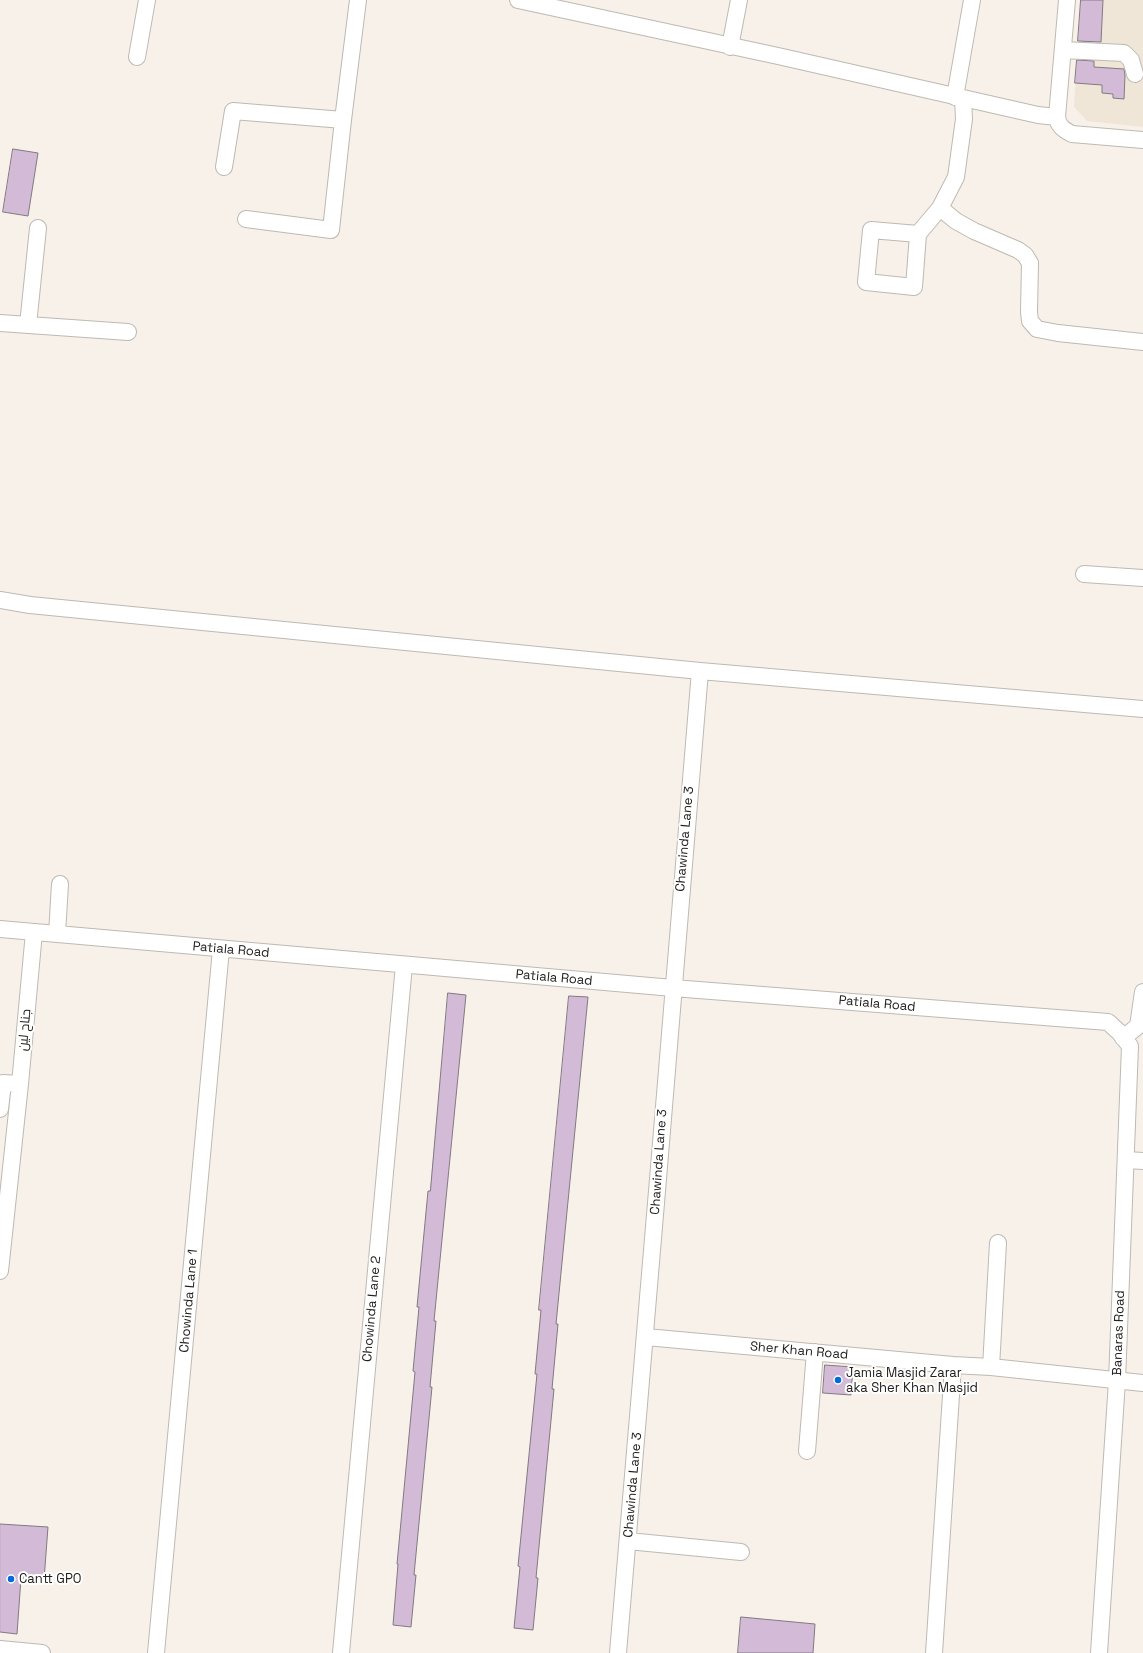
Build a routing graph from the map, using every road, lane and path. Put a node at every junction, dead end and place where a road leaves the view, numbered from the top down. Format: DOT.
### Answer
graph roads {
  1 [pos="147,0"];
  2 [pos="358,0"];
  3 [pos="518,0"];
  4 [pos="739,0"];
  5 [pos="972,0"];
  6 [pos="1067,0"];
  7 [pos="730,46"];
  8 [pos="1063,50"];
  9 [pos="137,57"];
  10 [pos="1135,74"];
  11 [pos="959,98"];
  12 [pos="1057,117"];
  13 [pos="343,120"];
  14 [pos="1143,140"];
  15 [pos="224,167"];
  16 [pos="940,208"];
  17 [pos="246,220"];
  18 [pos="38,228"];
  19 [pos="918,234"];
  20 [pos="0,323"];
  21 [pos="28,325"];
  22 [pos="128,332"];
  23 [pos="1143,342"];
  24 [pos="1084,574"];
  25 [pos="1143,578"];
  26 [pos="0,600"];
  27 [pos="700,671"];
  28 [pos="1143,709"];
  29 [pos="60,884"];
  30 [pos="0,929"];
  31 [pos="34,932"];
  32 [pos="57,934"];
  33 [pos="221,949"];
  34 [pos="404,965"];
  35 [pos="672,988"];
  36 [pos="1143,992"];
  37 [pos="1108,1022"];
  38 [pos="1123,1038"];
  39 [pos="1143,1039"];
  40 [pos="20,1084"];
  41 [pos="0,1109"];
  42 [pos="1127,1160"];
  43 [pos="1143,1161"];
  44 [pos="2,1225"];
  45 [pos="998,1243"];
  46 [pos="0,1271"];
  47 [pos="646,1337"];
  48 [pos="815,1352"];
  49 [pos="954,1365"];
  50 [pos="991,1367"];
  51 [pos="1117,1380"];
  52 [pos="1143,1383"];
  53 [pos="807,1451"];
  54 [pos="628,1541"];
  55 [pos="742,1552"];
  56 [pos="0,1649"];
  57 [pos="42,1653"];
  58 [pos="156,1653"];
  59 [pos="341,1653"];
  60 [pos="618,1653"];
  61 [pos="934,1653"];
  62 [pos="1099,1653"];
  1 -- 9 [label="street"];
  2 -- 13 [label="street"];
  3 -- 7 [label="street"];
  4 -- 7 [label="street"];
  5 -- 11 [label="street"];
  6 -- 8 [label="street"];
  7 -- 11 [label="street"];
  8 -- 10 [label="street"];
  8 -- 12 [label="street"];
  11 -- 12 [label="street"];
  11 -- 16 [label="street"];
  12 -- 14 [label="street"];
  13 -- 15 [label="street"];
  13 -- 17 [label="street"];
  16 -- 19 [label="street"];
  16 -- 23 [label="street"];
  18 -- 21 [label="street"];
  19 -- 19 [label="street"];
  20 -- 21 [label="street"];
  21 -- 22 [label="street"];
  24 -- 25 [label="street"];
  26 -- 27 [label="street"];
  27 -- 28 [label="street"];
  27 -- 35 [label="street, Chawinda Lane 3"];
  29 -- 32 [label="street"];
  30 -- 31 [label="street, Patiala Road"];
  31 -- 32 [label="street, Patiala Road"];
  31 -- 40 [label="street, جناح لین"];
  32 -- 33 [label="street, Patiala Road"];
  33 -- 34 [label="street, Patiala Road"];
  33 -- 58 [label="street, Chowinda Lane 1"];
  34 -- 35 [label="street, Patiala Road"];
  34 -- 59 [label="street, Chowinda Lane 2"];
  35 -- 37 [label="street, Patiala Road"];
  35 -- 47 [label="street, Chawinda Lane 3"];
  36 -- 38 [label="street"];
  37 -- 38 [label="street, Banaras Road"];
  38 -- 39 [label="street"];
  38 -- 42 [label="street, Banaras Road"];
  40 -- 41 [label="street"];
  40 -- 44 [label="street, جناح لین"];
  42 -- 43 [label="street"];
  42 -- 51 [label="street, Banaras Road"];
  44 -- 46 [label="street, جناح لین"];
  45 -- 50 [label="street"];
  47 -- 48 [label="street, Sher Khan Road"];
  47 -- 54 [label="street, Chawinda Lane 3"];
  48 -- 49 [label="street, Sher Khan Road"];
  48 -- 53 [label="street"];
  49 -- 50 [label="street, Sher Khan Road"];
  49 -- 61 [label="street"];
  50 -- 51 [label="street, Sher Khan Road"];
  51 -- 52 [label="street, Sher Khan Road"];
  51 -- 62 [label="street, Banaras Road"];
  54 -- 55 [label="street"];
  54 -- 60 [label="street, Chawinda Lane 3"];
  56 -- 57 [label="street"];
}
